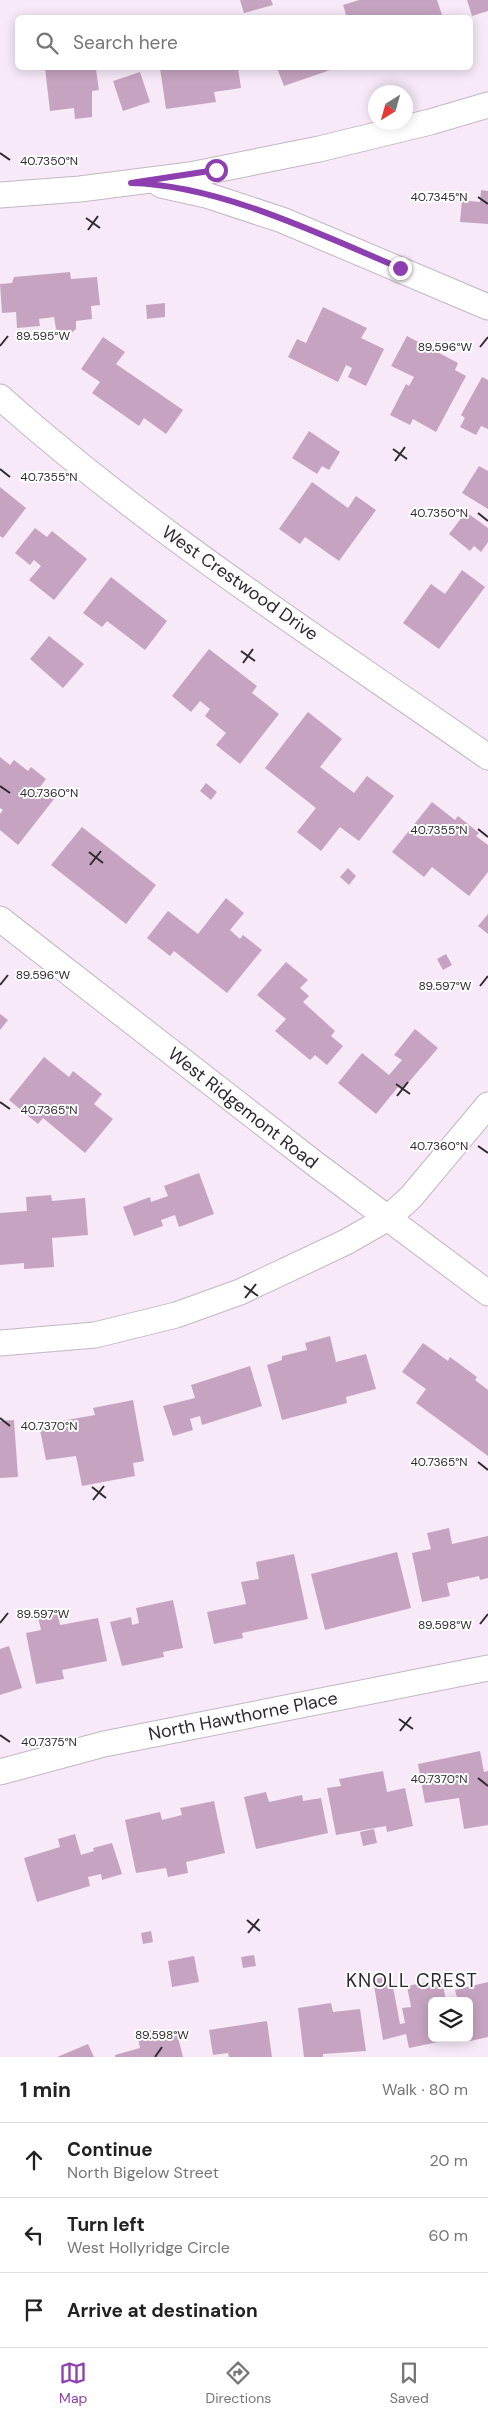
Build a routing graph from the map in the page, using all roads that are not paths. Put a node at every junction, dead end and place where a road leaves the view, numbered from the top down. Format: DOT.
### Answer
graph roads {
  1 [pos="488,106"];
  2 [pos="131,183"];
  3 [pos="0,195"];
  4 [pos="488,306"];
  5 [pos="0,397"];
  6 [pos="488,758"];
  7 [pos="0,919"];
  8 [pos="488,1105"];
  9 [pos="388,1218"];
  10 [pos="488,1293"];
  11 [pos="0,1343"];
  12 [pos="488,1668"];
  13 [pos="0,1772"];
  1 -- 2 [label="street"];
  2 -- 3 [label="street"];
  2 -- 4 [label="street"];
  5 -- 6 [label="street, West Crestwood Drive"];
  7 -- 9 [label="street, West Ridgemont Road"];
  8 -- 9 [label="street"];
  9 -- 10 [label="street, West Ridgemont Road"];
  9 -- 11 [label="street"];
  12 -- 13 [label="street, North Hawthorne Place"];
}
